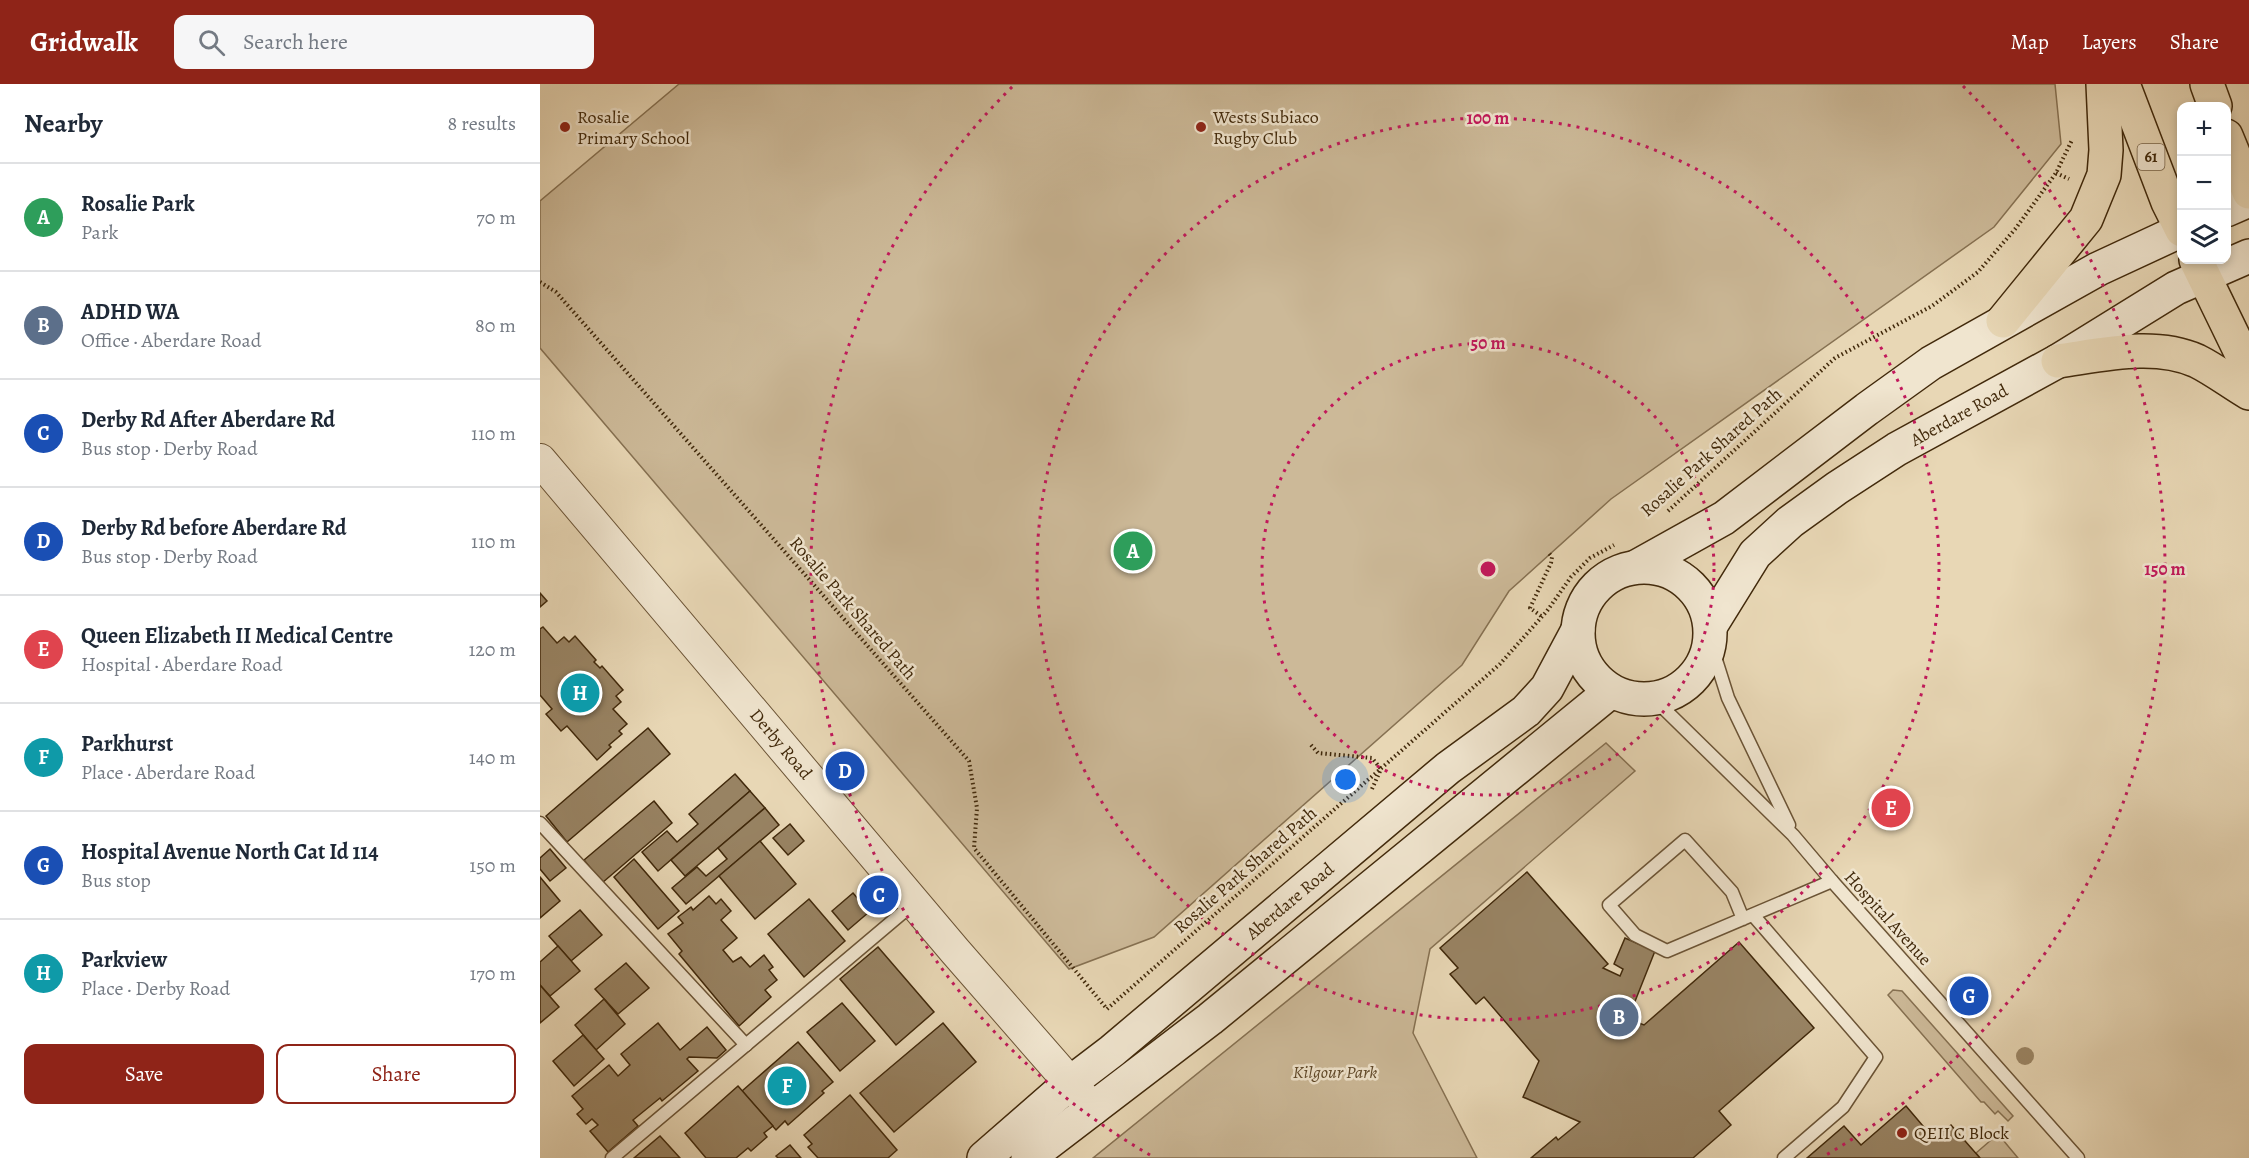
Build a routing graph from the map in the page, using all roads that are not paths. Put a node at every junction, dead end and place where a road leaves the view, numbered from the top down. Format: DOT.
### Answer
graph roads {
  1 [pos="2103,84"];
  2 [pos="2123,84"];
  3 [pos="2207,84"];
  4 [pos="2214,102"];
  5 [pos="2231,148"];
  6 [pos="2249,192"];
  7 [pos="2249,200"];
  8 [pos="2231,208"];
  9 [pos="2177,221"];
  10 [pos="2177,232"];
  11 [pos="2249,256"];
  12 [pos="2200,267"];
  13 [pos="2004,321"];
  14 [pos="2058,361"];
  15 [pos="2249,369"];
  16 [pos="2249,393"];
  17 [pos="540,460"];
  18 [pos="1629,554"];
  19 [pos="1578,630"];
  20 [pos="1711,633"];
  21 [pos="1611,691"];
  22 [pos="1654,699"];
  23 [pos="540,823"];
  24 [pos="1793,835"];
  25 [pos="1832,881"];
  26 [pos="915,903"];
  27 [pos="1748,917"];
  28 [pos="746,1045"];
  29 [pos="1070,1083"];
  30 [pos="1093,1109"];
  31 [pos="612,1158"];
  32 [pos="984,1158"];
  33 [pos="1028,1158"];
  34 [pos="1784,1158"];
  35 [pos="2078,1158"];
  1 -- 13 [label="main road"];
  2 -- 9 [label="main road, 61"];
  3 -- 4 [label="main road"];
  5 -- 6 [label="main road"];
  7 -- 8 [label="main road"];
  10 -- 13 [label="main road"];
  11 -- 12 [label="main road, Aberdare Road"];
  12 -- 14 [label="main road, Aberdare Road"];
  12 -- 15 [label="main road"];
  13 -- 18 [label="main road"];
  14 -- 16 [label="main road"];
  14 -- 20 [label="main road, Aberdare Road"];
  17 -- 26 [label="street, Derby Road"];
  18 -- 19 [label="main road"];
  18 -- 20 [label="main road"];
  19 -- 21 [label="main road"];
  19 -- 29 [label="main road, Aberdare Road"];
  20 -- 22 [label="main road"];
  20 -- 24 [label="lane, Hospital Avenue"];
  21 -- 22 [label="main road"];
  21 -- 30 [label="main road"];
  22 -- 24 [label="lane, Hospital Avenue"];
  23 -- 28 [label="lane"];
  24 -- 25 [label="lane, Hospital Avenue"];
  25 -- 27 [label="lane"];
  25 -- 35 [label="lane, Hospital Avenue"];
  26 -- 28 [label="lane"];
  26 -- 29 [label="street, Derby Road"];
  27 -- 27 [label="lane"];
  27 -- 34 [label="lane"];
  28 -- 31 [label="lane"];
  29 -- 30 [label="street, Derby Road"];
  29 -- 32 [label="main road, Aberdare Road"];
  30 -- 33 [label="main road"];
}
